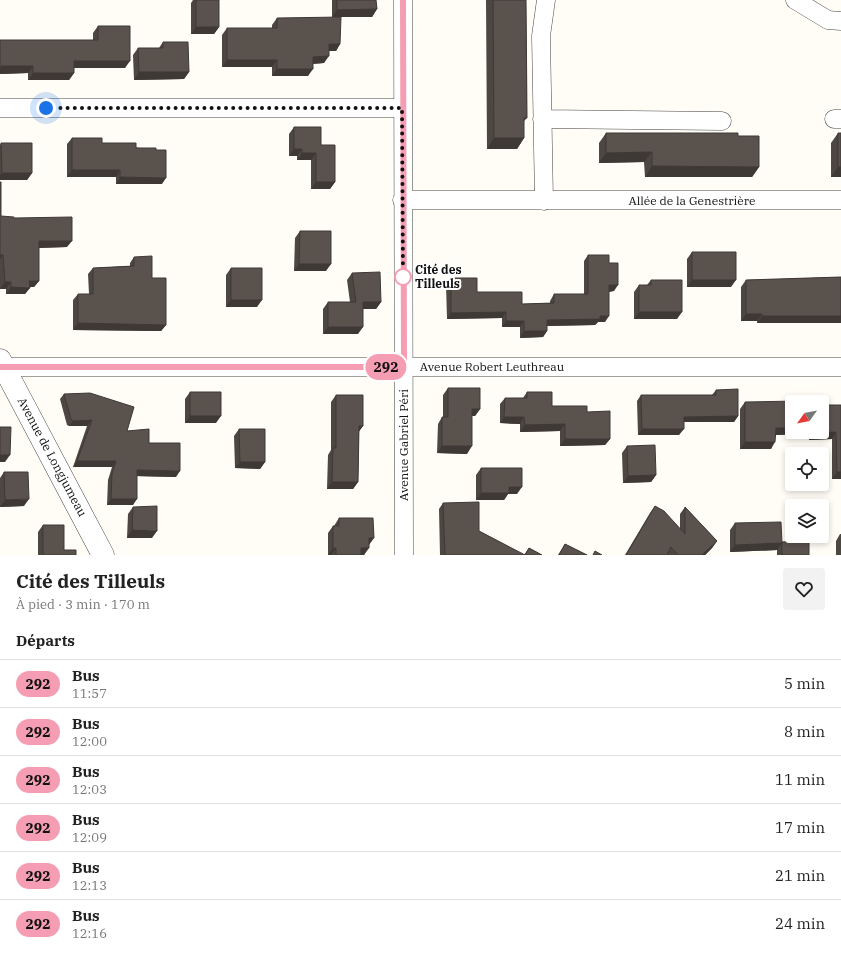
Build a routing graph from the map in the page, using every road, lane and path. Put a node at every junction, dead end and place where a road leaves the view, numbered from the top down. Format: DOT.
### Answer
graph roads {
  1 [pos="403,0"];
  2 [pos="546,0"];
  3 [pos="795,0"];
  4 [pos="841,21"];
  5 [pos="0,108"];
  6 [pos="402,108"];
  7 [pos="542,119"];
  8 [pos="722,122"];
  9 [pos="402,200"];
  10 [pos="841,200"];
  11 [pos="544,201"];
  12 [pos="1,365"];
  13 [pos="404,367"];
  14 [pos="841,367"];
  15 [pos="103,555"];
  16 [pos="404,555"];
  1 -- 6 [label="street, Avenue Gabriel Péri"];
  2 -- 7 [label="street"];
  3 -- 4 [label="street"];
  5 -- 6 [label="street"];
  6 -- 9 [label="street, Avenue Gabriel Péri"];
  7 -- 8 [label="street"];
  7 -- 11 [label="street"];
  9 -- 11 [label="street, Allée de la Genestrière"];
  9 -- 13 [label="street, Avenue Gabriel Péri"];
  10 -- 11 [label="street, Allée de la Genestrière"];
  12 -- 13 [label="street, Avenue Robert Leuthreau"];
  12 -- 15 [label="street, Avenue de Longjumeau"];
  13 -- 14 [label="street, Avenue Robert Leuthreau"];
  13 -- 16 [label="street, Avenue Gabriel Péri"];
}
